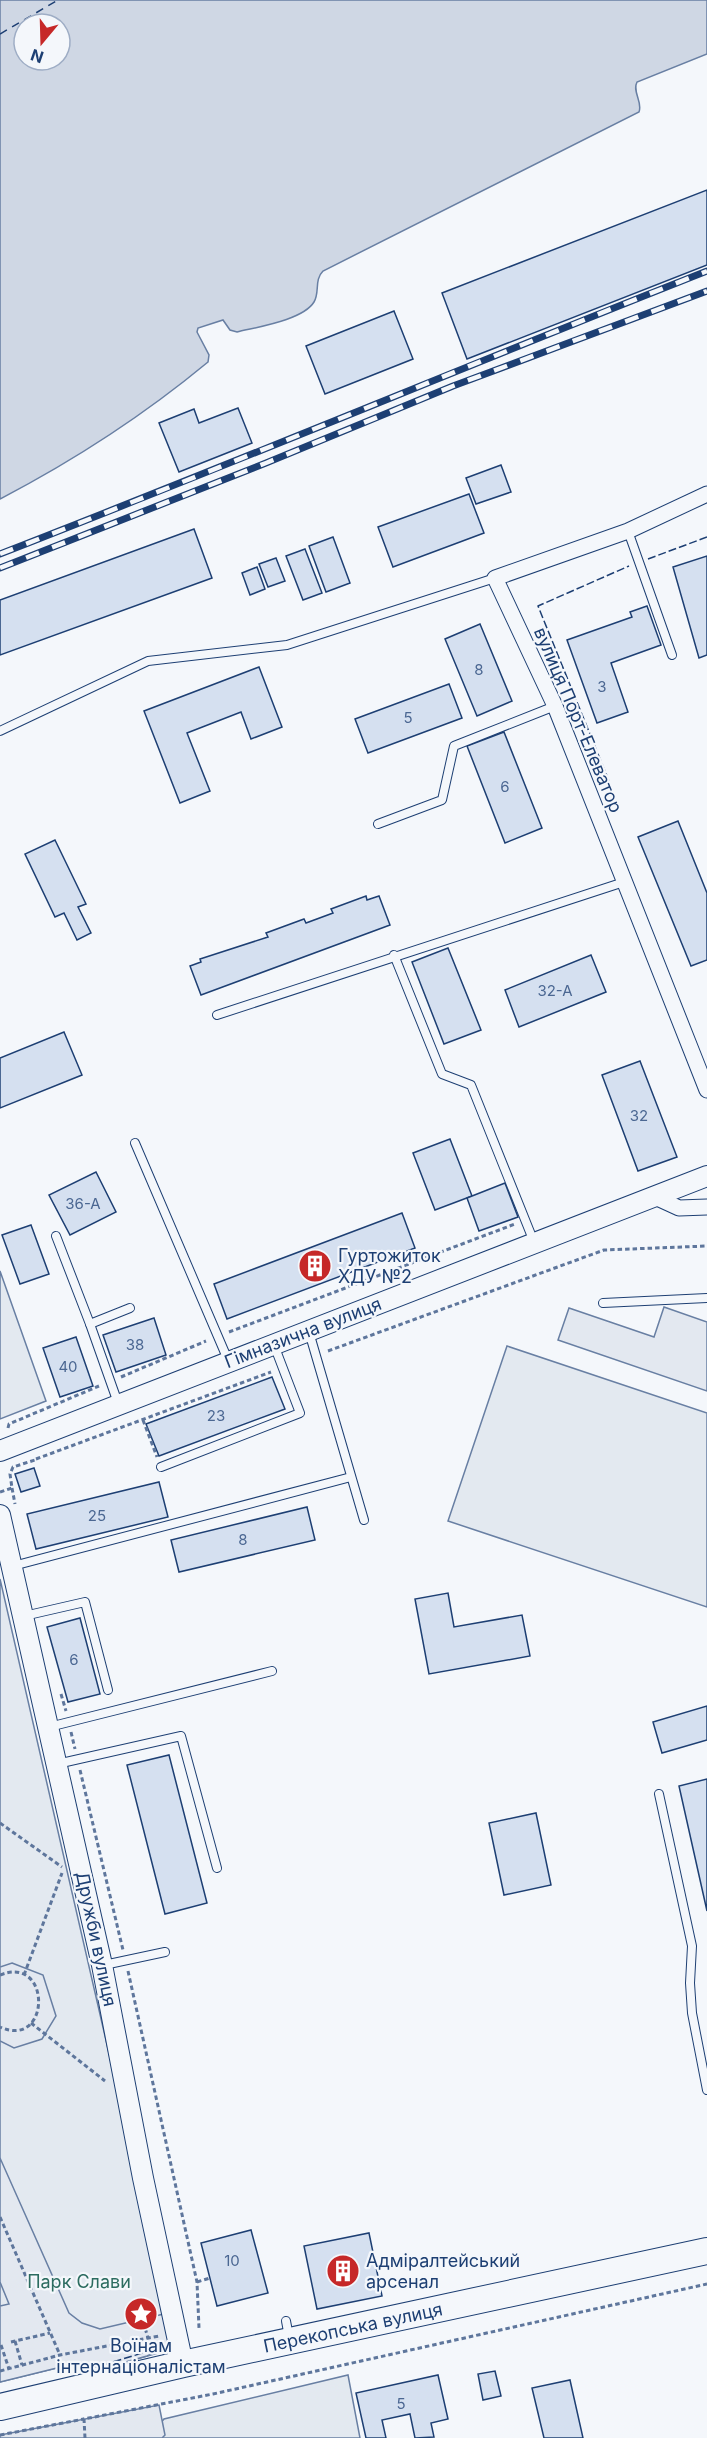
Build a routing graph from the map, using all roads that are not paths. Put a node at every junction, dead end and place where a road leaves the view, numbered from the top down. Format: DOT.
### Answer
graph roads {
  1 [pos="707,494"];
  2 [pos="628,531"];
  3 [pos="495,578"];
  4 [pos="672,655"];
  5 [pos="555,706"];
  6 [pos="0,731"];
  7 [pos="378,824"];
  8 [pos="624,882"];
  9 [pos="394,955"];
  10 [pos="217,1015"];
  11 [pos="707,1090"];
  12 [pos="135,1143"];
  13 [pos="707,1176"];
  14 [pos="655,1197"];
  15 [pos="707,1207"];
  16 [pos="532,1235"];
  17 [pos="56,1236"];
  18 [pos="707,1298"];
  19 [pos="603,1303"];
  20 [pos="130,1308"];
  21 [pos="90,1324"];
  22 [pos="308,1330"];
  23 [pos="274,1344"];
  24 [pos="229,1361"];
  25 [pos="118,1405"];
  26 [pos="0,1451"];
  27 [pos="161,1467"];
  28 [pos="351,1478"];
  29 [pos="8,1512"];
  30 [pos="364,1520"];
  31 [pos="11,1567"];
  32 [pos="23,1617"];
  33 [pos="272,1671"];
  34 [pos="108,1690"];
  35 [pos="49,1727"];
  36 [pos="57,1764"];
  37 [pos="659,1794"];
  38 [pos="217,1868"];
  39 [pos="165,1952"];
  40 [pos="102,1965"];
  41 [pos="707,2090"];
  42 [pos="707,2251"];
  43 [pos="183,2364"];
  44 [pos="0,2407"];
  1 -- 2 [label="street"];
  2 -- 3 [label="street"];
  2 -- 4 [label="lane"];
  3 -- 5 [label="street, вулиця Порт-Елеватор"];
  3 -- 6 [label="lane"];
  5 -- 7 [label="lane"];
  5 -- 8 [label="street, вулиця Порт-Елеватор"];
  8 -- 9 [label="lane"];
  8 -- 11 [label="street, вулиця Порт-Елеватор"];
  9 -- 10 [label="lane"];
  9 -- 16 [label="lane"];
  12 -- 24 [label="lane"];
  13 -- 14 [label="street, Гімназична вулиця"];
  14 -- 15 [label="street"];
  14 -- 16 [label="street, Гімназична вулиця"];
  16 -- 22 [label="street, Гімназична вулиця"];
  17 -- 21 [label="lane"];
  18 -- 19 [label="lane"];
  20 -- 21 [label="lane"];
  21 -- 25 [label="lane"];
  22 -- 23 [label="street, Гімназична вулиця"];
  22 -- 28 [label="lane"];
  23 -- 24 [label="street, Гімназична вулиця"];
  23 -- 27 [label="lane"];
  24 -- 25 [label="street, Гімназична вулиця"];
  25 -- 26 [label="street, Гімназична вулиця"];
  28 -- 30 [label="lane"];
  28 -- 31 [label="lane"];
  29 -- 31 [label="street, Дружби вулиця"];
  31 -- 32 [label="street, Дружби вулиця"];
  32 -- 34 [label="lane"];
  32 -- 35 [label="street, Дружби вулиця"];
  33 -- 35 [label="lane"];
  35 -- 36 [label="street, Дружби вулиця"];
  36 -- 38 [label="lane"];
  36 -- 40 [label="street, Дружби вулиця"];
  37 -- 41 [label="lane"];
  39 -- 40 [label="lane"];
  40 -- 43 [label="street, Дружби вулиця"];
  42 -- 43 [label="main road, Перекопська вулиця"];
  43 -- 44 [label="main road, Перекопська вулиця"];
}
